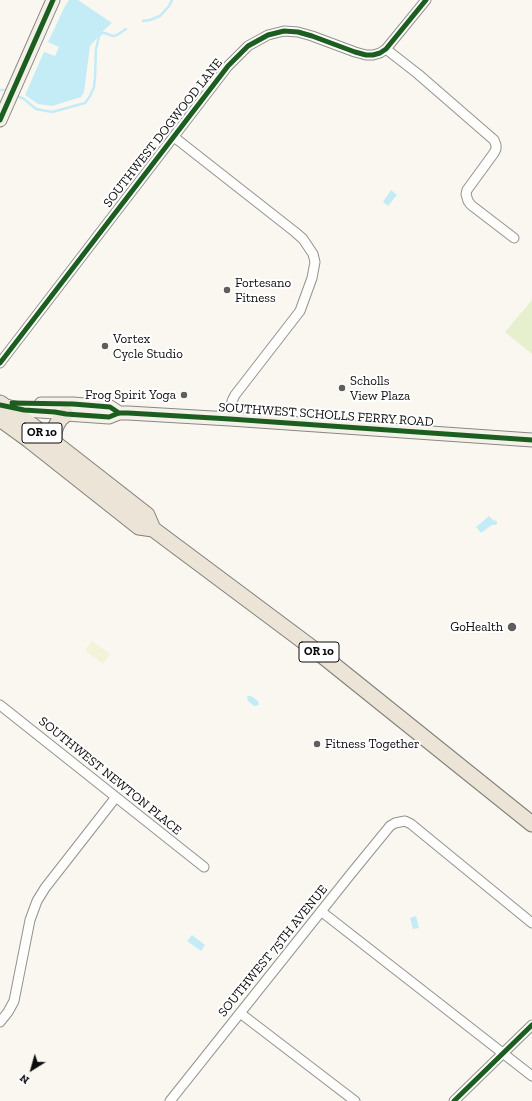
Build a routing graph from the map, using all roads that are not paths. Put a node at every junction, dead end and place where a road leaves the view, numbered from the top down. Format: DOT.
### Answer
graph roads {
  1 [pos="53,0"];
  2 [pos="426,0"];
  3 [pos="386,49"];
  4 [pos="2,115"];
  5 [pos="174,136"];
  6 [pos="514,238"];
  7 [pos="0,363"];
  8 [pos="1,408"];
  9 [pos="119,413"];
  10 [pos="66,414"];
  11 [pos="230,419"];
  12 [pos="532,440"];
  13 [pos="54,442"];
  14 [pos="153,529"];
  15 [pos="0,705"];
  16 [pos="116,797"];
  17 [pos="532,824"];
  18 [pos="204,867"];
  19 [pos="322,912"];
  20 [pos="532,923"];
  21 [pos="240,1013"];
  22 [pos="0,1022"];
  23 [pos="532,1025"];
  24 [pos="503,1053"];
  25 [pos="532,1076"];
  26 [pos="170,1101"];
  27 [pos="355,1101"];
  28 [pos="454,1101"];
  1 -- 4 [label="main road"];
  2 -- 3 [label="street"];
  3 -- 5 [label="street, SOUTHWEST DOGWOOD LANE"];
  3 -- 6 [label="street"];
  5 -- 7 [label="street, SOUTHWEST DOGWOOD LANE"];
  5 -- 11 [label="street"];
  8 -- 9 [label="main road, SOUTHWEST SCHOLLS FERRY ROAD"];
  8 -- 10 [label="main road, SOUTHWEST SCHOLLS FERRY ROAD"];
  8 -- 13 [label="main road, OR 10"];
  8 -- 14 [label="main road, OR 10"];
  9 -- 10 [label="main road, SOUTHWEST SCHOLLS FERRY ROAD"];
  9 -- 11 [label="main road, SOUTHWEST SCHOLLS FERRY ROAD"];
  10 -- 13 [label="main road"];
  11 -- 12 [label="main road, SOUTHWEST SCHOLLS FERRY ROAD"];
  13 -- 14 [label="main road, OR 10"];
  14 -- 17 [label="main road, OR 10"];
  15 -- 16 [label="street, SOUTHWEST NEWTON PLACE"];
  16 -- 18 [label="street, SOUTHWEST NEWTON PLACE"];
  16 -- 22 [label="street"];
  19 -- 20 [label="street, SOUTHWEST 75TH AVENUE"];
  19 -- 21 [label="street, SOUTHWEST 75TH AVENUE"];
  19 -- 24 [label="street"];
  21 -- 26 [label="street, SOUTHWEST 75TH AVENUE"];
  21 -- 27 [label="street"];
  23 -- 24 [label="street"];
  24 -- 25 [label="street"];
  24 -- 28 [label="street"];
}
